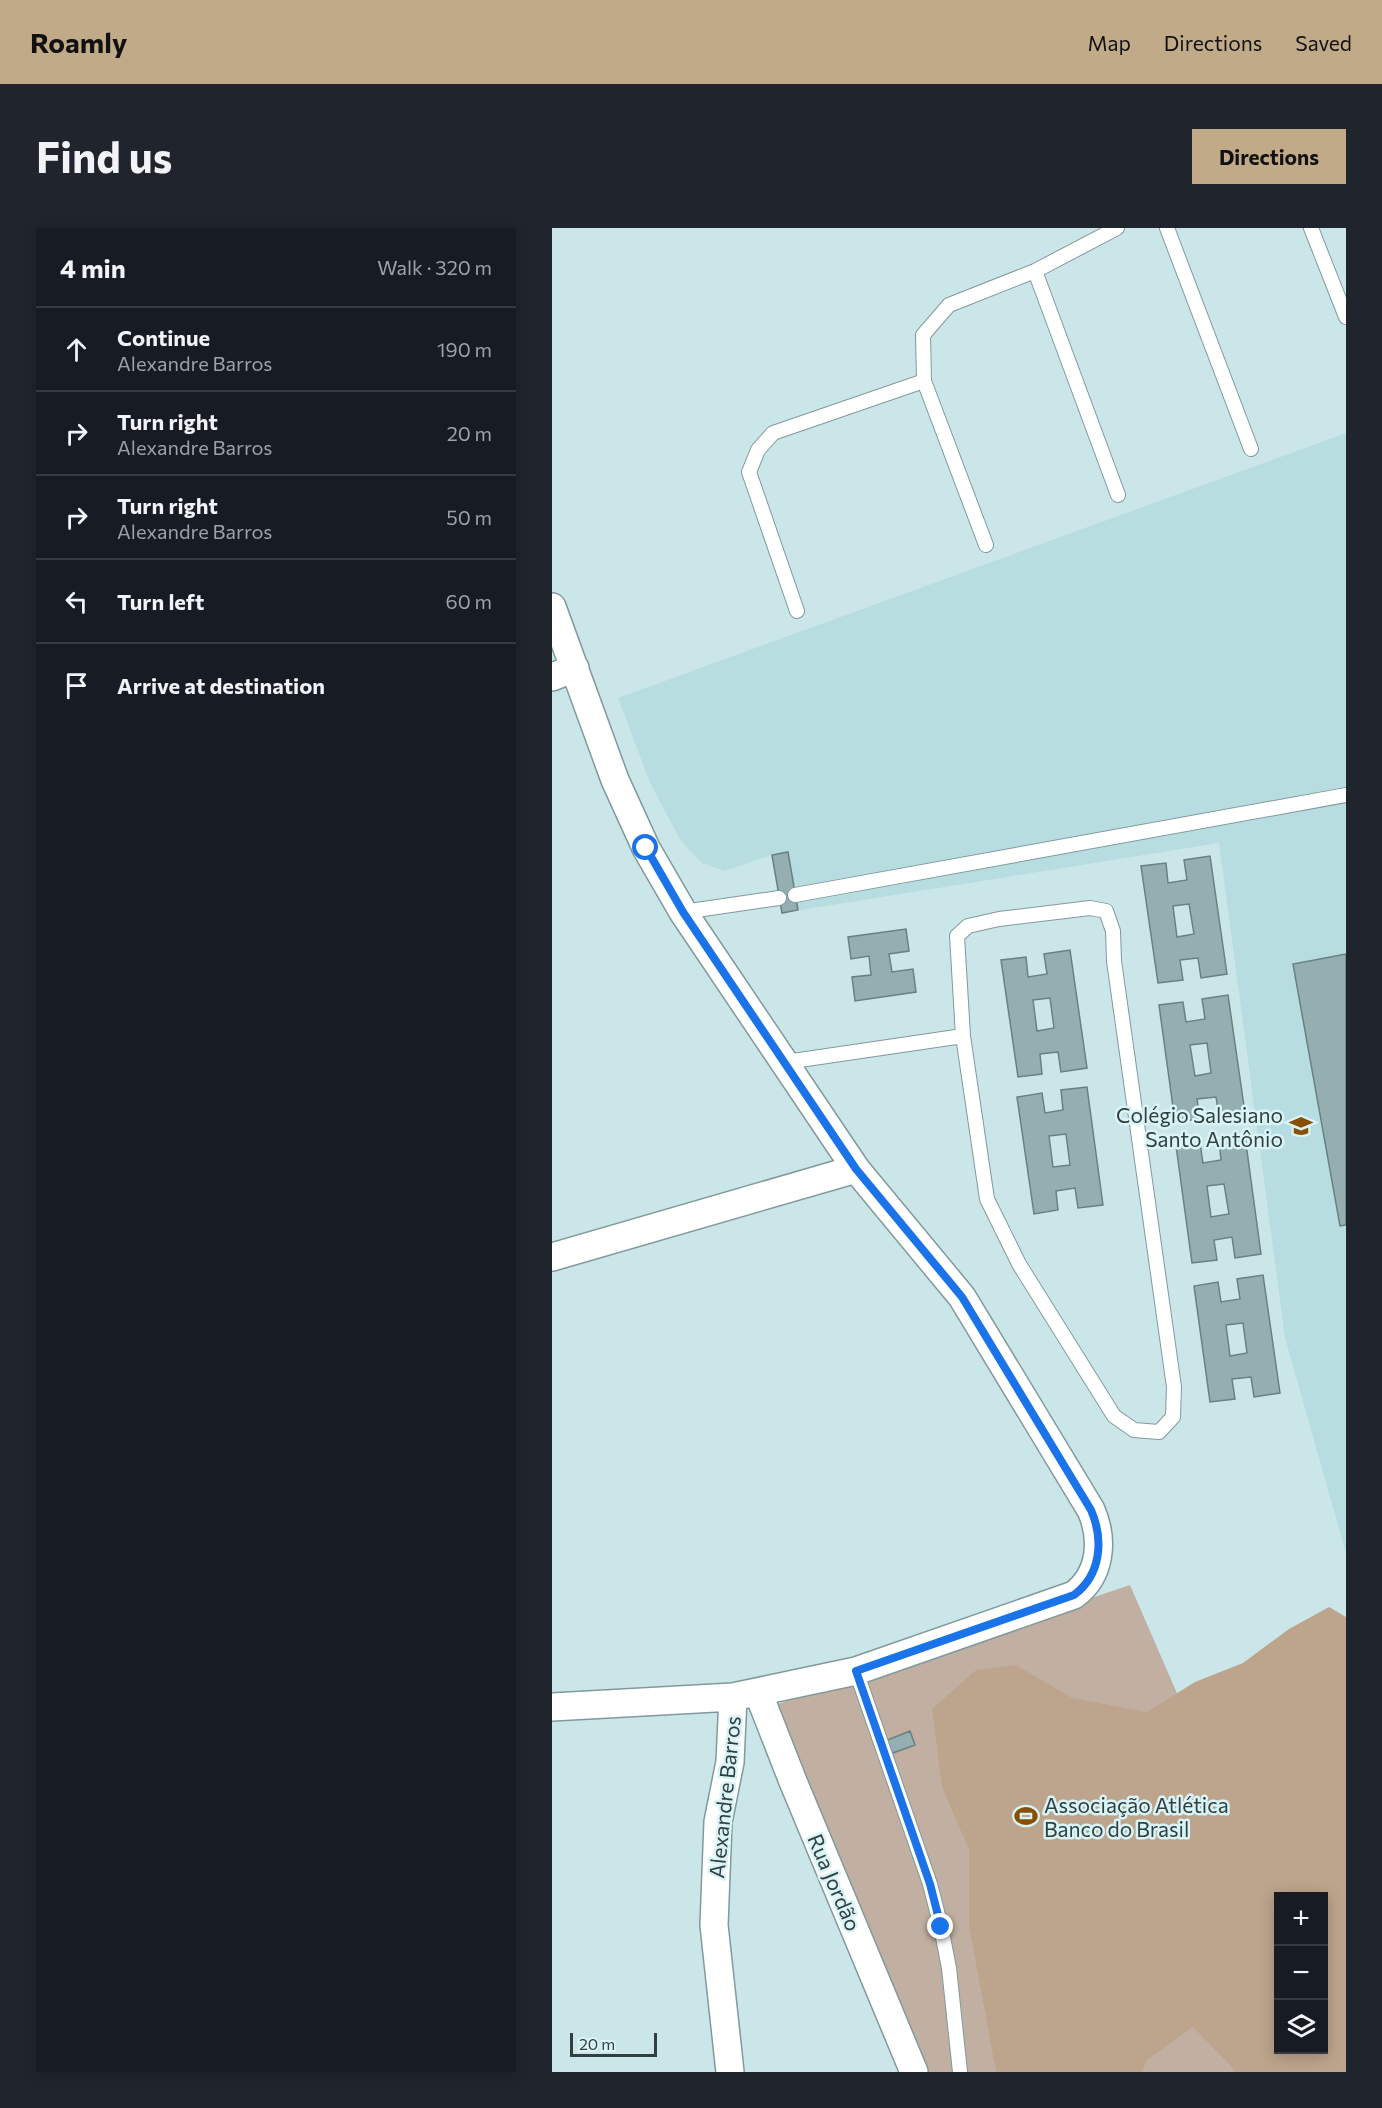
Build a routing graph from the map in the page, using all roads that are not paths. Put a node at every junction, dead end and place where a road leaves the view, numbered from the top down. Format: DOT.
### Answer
graph roads {
  1 [pos="1117,228"];
  2 [pos="1167,228"];
  3 [pos="1311,228"];
  4 [pos="1035,271"];
  5 [pos="1346,317"];
  6 [pos="924,381"];
  7 [pos="1251,449"];
  8 [pos="1118,495"];
  9 [pos="986,544"];
  10 [pos="552,607"];
  11 [pos="797,611"];
  12 [pos="564,672"];
  13 [pos="1346,795"];
  14 [pos="795,895"];
  15 [pos="779,898"];
  16 [pos="683,912"];
  17 [pos="963,1036"];
  18 [pos="786,1062"];
  19 [pos="856,1169"];
  20 [pos="552,1257"];
  21 [pos="856,1671"];
  22 [pos="746,1695"];
  23 [pos="552,1707"];
  24 [pos="730,2072"];
  25 [pos="914,2072"];
  26 [pos="960,2072"];
  1 -- 4 [label="lane"];
  2 -- 7 [label="lane"];
  3 -- 5 [label="lane"];
  4 -- 6 [label="lane"];
  4 -- 8 [label="lane"];
  6 -- 9 [label="lane"];
  6 -- 11 [label="lane"];
  10 -- 12 [label="street, Alexandre Barros"];
  12 -- 16 [label="street, Alexandre Barros"];
  13 -- 14 [label="lane"];
  15 -- 16 [label="lane"];
  16 -- 18 [label="street, Alexandre Barros"];
  17 -- 17 [label="lane"];
  17 -- 18 [label="lane"];
  18 -- 19 [label="street, Alexandre Barros"];
  19 -- 20 [label="street"];
  19 -- 21 [label="street, Alexandre Barros"];
  21 -- 22 [label="street, Alexandre Barros"];
  21 -- 26 [label="lane"];
  22 -- 23 [label="street"];
  22 -- 24 [label="street, Alexandre Barros"];
  22 -- 25 [label="street, Rua Jordão"];
}
